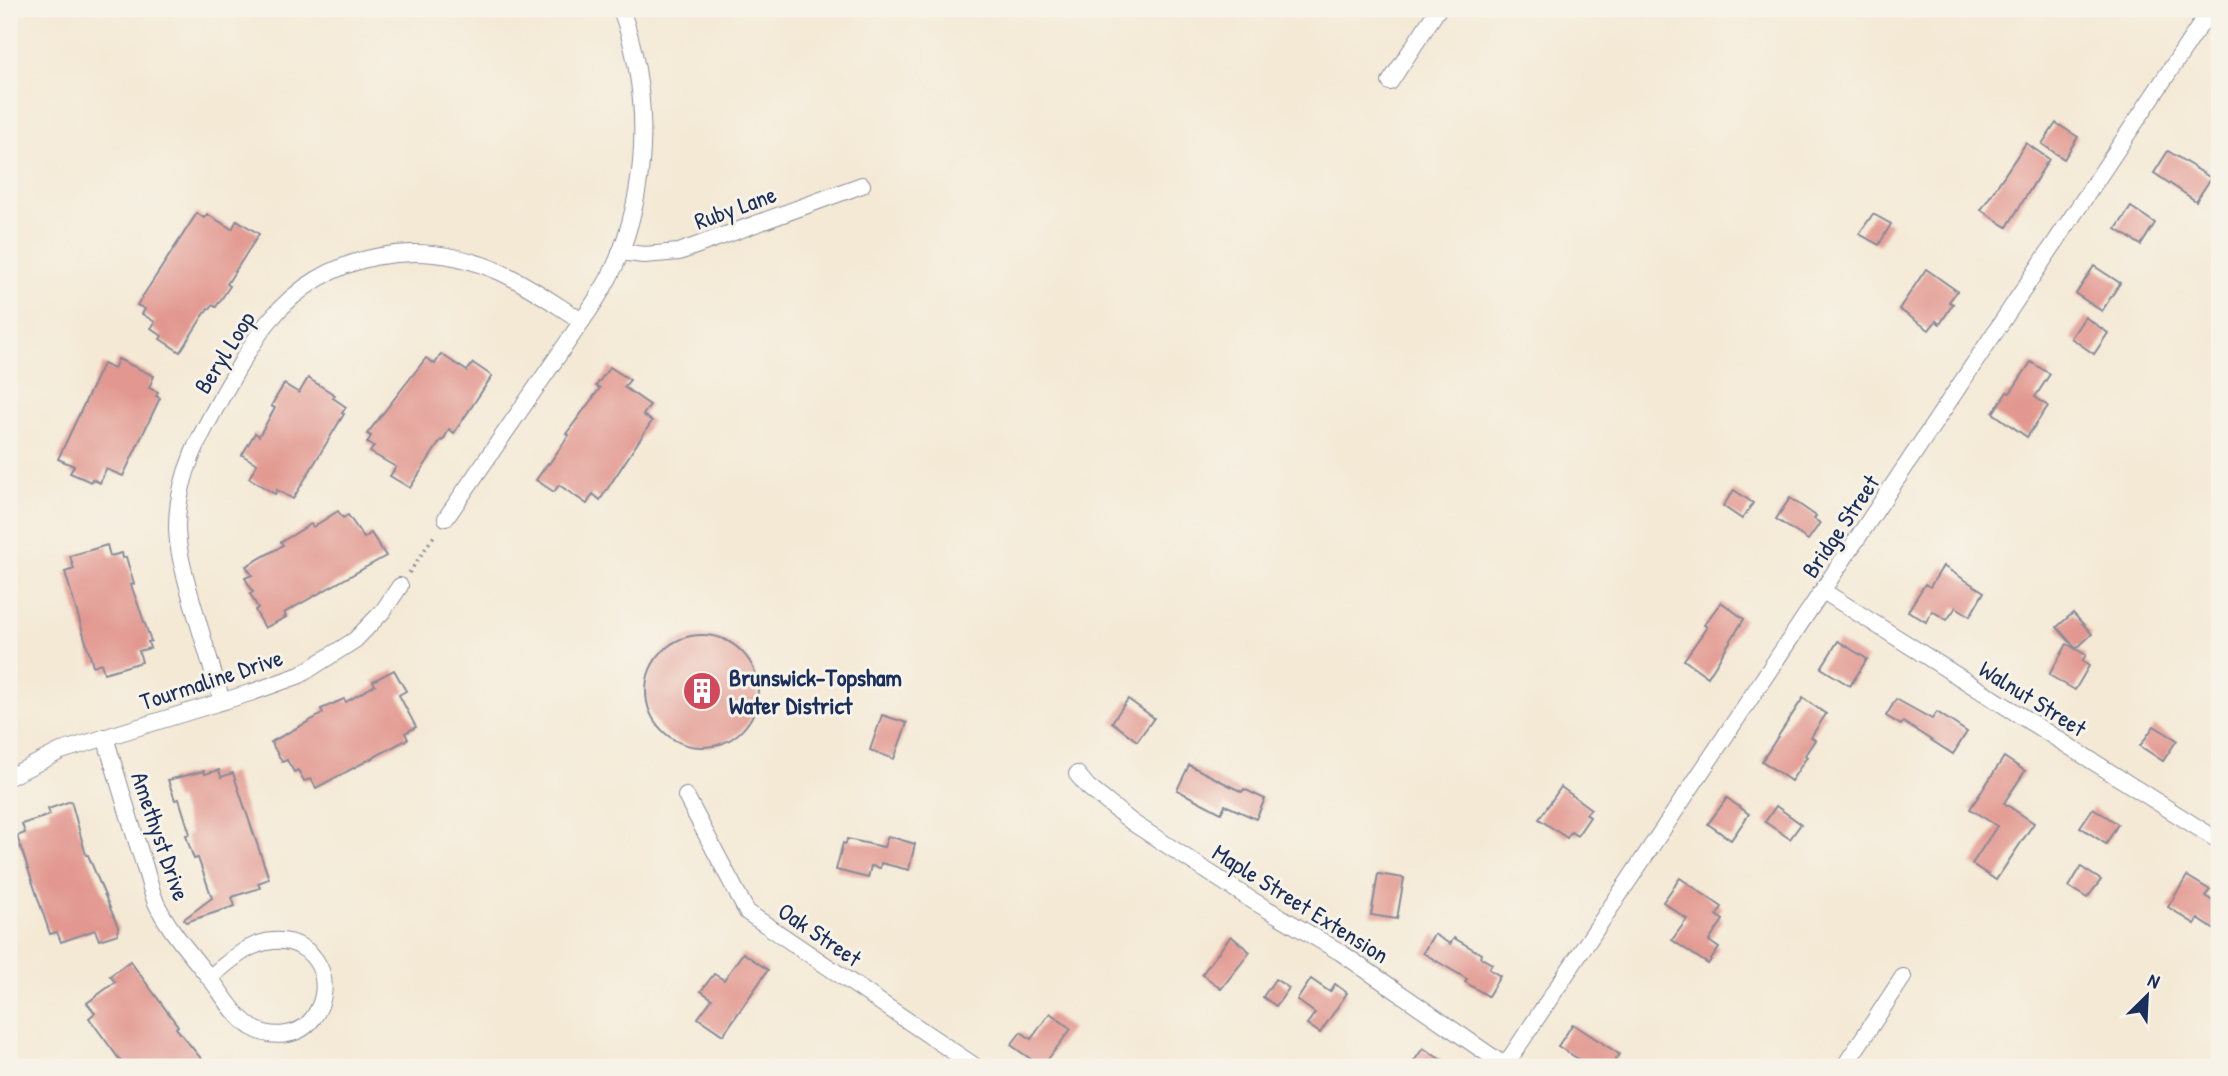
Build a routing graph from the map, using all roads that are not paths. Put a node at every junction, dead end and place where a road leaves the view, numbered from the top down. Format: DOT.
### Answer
graph roads {
  1 [pos="621,9"];
  2 [pos="1438,9"];
  3 [pos="2211,9"];
  4 [pos="1390,82"];
  5 [pos="862,186"];
  6 [pos="620,252"];
  7 [pos="582,321"];
  8 [pos="446,517"];
  9 [pos="400,586"];
  10 [pos="1823,591"];
  11 [pos="222,701"];
  12 [pos="105,737"];
  13 [pos="1077,774"];
  14 [pos="9,776"];
  15 [pos="686,796"];
  16 [pos="2219,841"];
  17 [pos="1903,977"];
  18 [pos="209,978"];
  19 [pos="976,1067"];
  20 [pos="1505,1067"];
  21 [pos="1844,1067"];
  1 -- 6 [label="street"];
  2 -- 4 [label="street"];
  3 -- 10 [label="street, Bridge Street"];
  5 -- 6 [label="street, Ruby Lane"];
  6 -- 7 [label="street"];
  7 -- 8 [label="street"];
  7 -- 11 [label="street, Beryl Loop"];
  9 -- 11 [label="street, Tourmaline Drive"];
  10 -- 16 [label="street, Walnut Street"];
  10 -- 20 [label="street, Bridge Street"];
  11 -- 12 [label="street, Tourmaline Drive"];
  12 -- 14 [label="street, Tourmaline Drive"];
  12 -- 18 [label="street, Amethyst Drive"];
  13 -- 20 [label="street, Maple Street Extension"];
  15 -- 19 [label="street, Oak Street"];
  17 -- 21 [label="street"];
  18 -- 18 [label="street, Amethyst Drive"];
}
